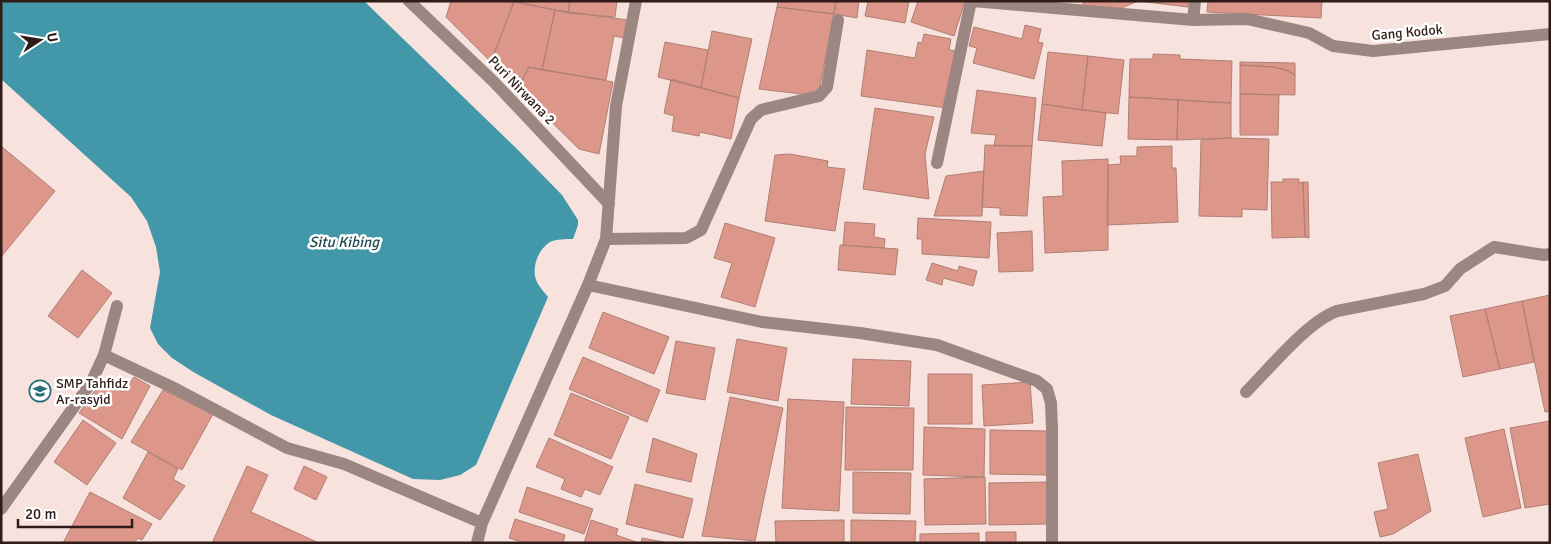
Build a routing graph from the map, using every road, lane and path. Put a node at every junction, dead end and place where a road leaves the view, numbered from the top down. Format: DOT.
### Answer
graph roads {
  1 [pos="409,1"];
  2 [pos="636,1"];
  3 [pos="972,1"];
  4 [pos="1195,1"];
  5 [pos="838,20"];
  6 [pos="1193,20"];
  7 [pos="1550,34"];
  8 [pos="938,162"];
  9 [pos="609,204"];
  10 [pos="606,239"];
  11 [pos="1550,254"];
  12 [pos="588,285"];
  13 [pos="117,306"];
  14 [pos="104,355"];
  15 [pos="1246,392"];
  16 [pos="1,510"];
  17 [pos="482,524"];
  18 [pos="477,543"];
  19 [pos="1052,543"];
  1 -- 9 [label="street, Puri Nirwana 2"];
  2 -- 9 [label="street"];
  3 -- 6 [label="street, Gang Kodok"];
  3 -- 8 [label="street"];
  4 -- 6 [label="street"];
  5 -- 10 [label="street"];
  6 -- 7 [label="street, Gang Kodok"];
  9 -- 10 [label="street"];
  10 -- 12 [label="street"];
  11 -- 15 [label="street"];
  12 -- 17 [label="street"];
  12 -- 19 [label="street"];
  13 -- 14 [label="street"];
  14 -- 16 [label="street"];
  14 -- 17 [label="street"];
  17 -- 18 [label="street"];
}
